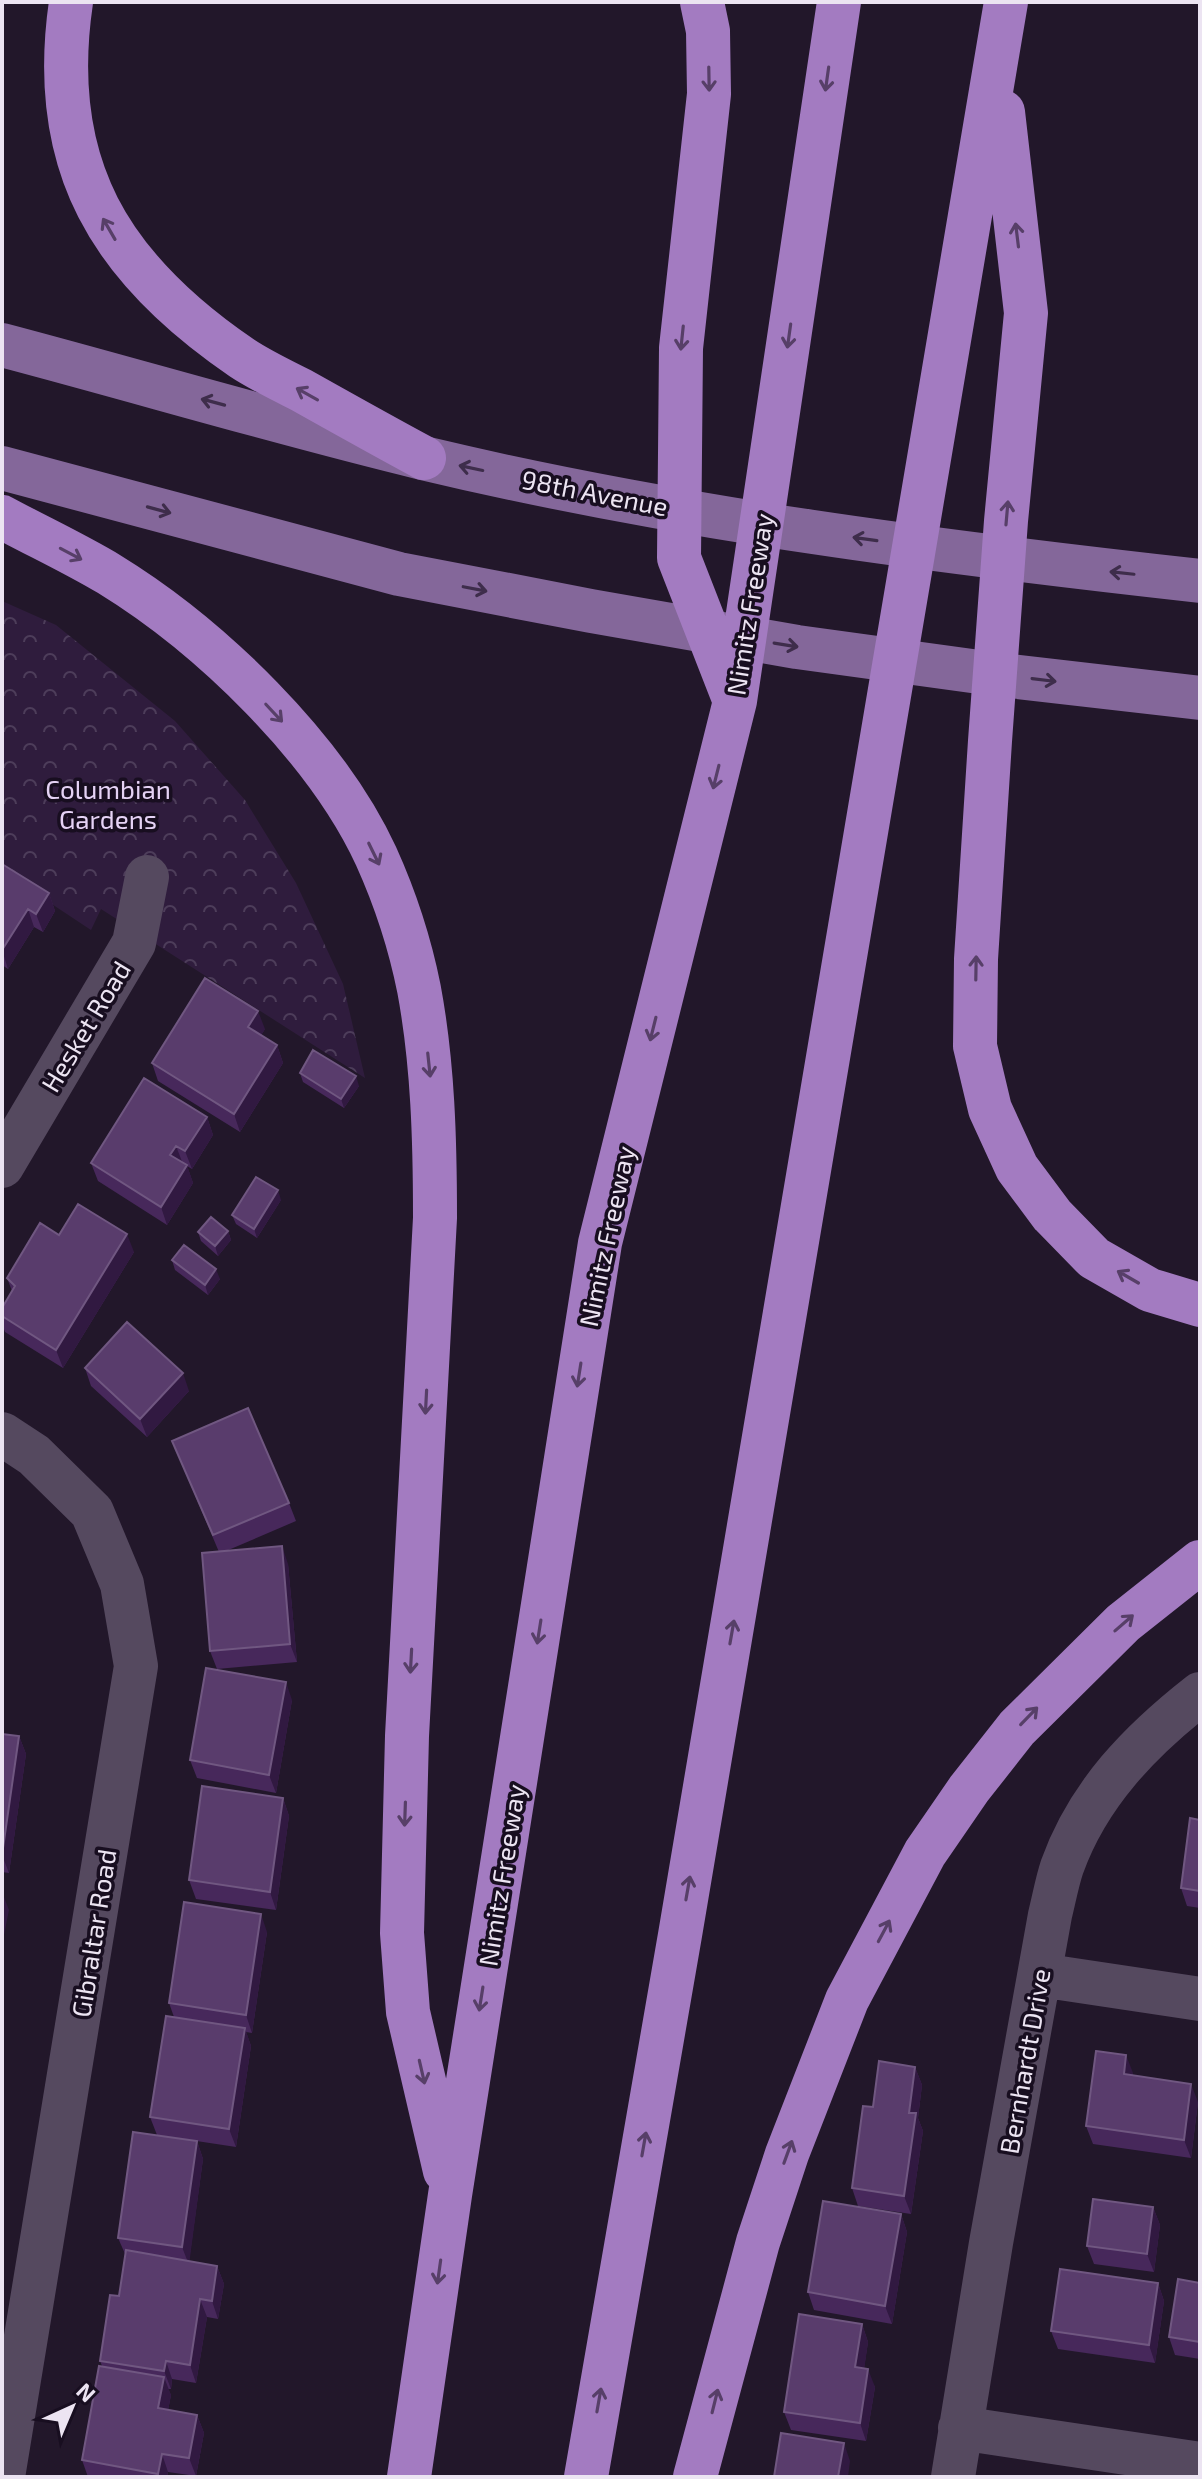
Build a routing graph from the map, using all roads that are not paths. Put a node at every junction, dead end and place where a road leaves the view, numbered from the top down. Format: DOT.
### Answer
graph roads {
  1 [pos="71,2"];
  2 [pos="702,2"];
  3 [pos="839,2"];
  4 [pos="1006,2"];
  5 [pos="997,60"];
  6 [pos="2,345"];
  7 [pos="424,458"];
  8 [pos="2,468"];
  9 [pos="2,517"];
  10 [pos="1200,581"];
  11 [pos="1200,698"];
  12 [pos="735,701"];
  13 [pos="147,877"];
  14 [pos="2,1166"];
  15 [pos="1200,1305"];
  16 [pos="2,1434"];
  17 [pos="1200,1562"];
  18 [pos="1200,1694"];
  19 [pos="1040,1975"];
  20 [pos="1200,1999"];
  21 [pos="450,2195"];
  22 [pos="960,2428"];
  23 [pos="1200,2464"];
  24 [pos="3,2477"];
  25 [pos="409,2477"];
  26 [pos="586,2477"];
  27 [pos="695,2477"];
  28 [pos="953,2477"];
  7 -- 1 [label="highway, one-way"];
  2 -- 12 [label="highway, one-way"];
  3 -- 12 [label="highway, Nimitz Freeway, one-way"];
  4 -- 5 [label="highway"];
  15 -- 5 [label="highway, one-way"];
  26 -- 5 [label="highway, one-way"];
  7 -- 6 [label="main road, 98th Avenue, one-way"];
  10 -- 7 [label="main road, 98th Avenue, one-way"];
  8 -- 11 [label="main road, one-way"];
  9 -- 21 [label="highway, one-way"];
  12 -- 21 [label="highway, Nimitz Freeway, one-way"];
  13 -- 14 [label="street, Hesket Road"];
  16 -- 24 [label="street, Gibraltar Road"];
  27 -- 17 [label="highway, one-way"];
  18 -- 19 [label="street, Bernhardt Drive"];
  19 -- 20 [label="street"];
  19 -- 22 [label="street, Bernhardt Drive"];
  21 -- 25 [label="highway, Nimitz Freeway, one-way"];
  22 -- 23 [label="street"];
  22 -- 28 [label="street, Bernhardt Drive"];
}
